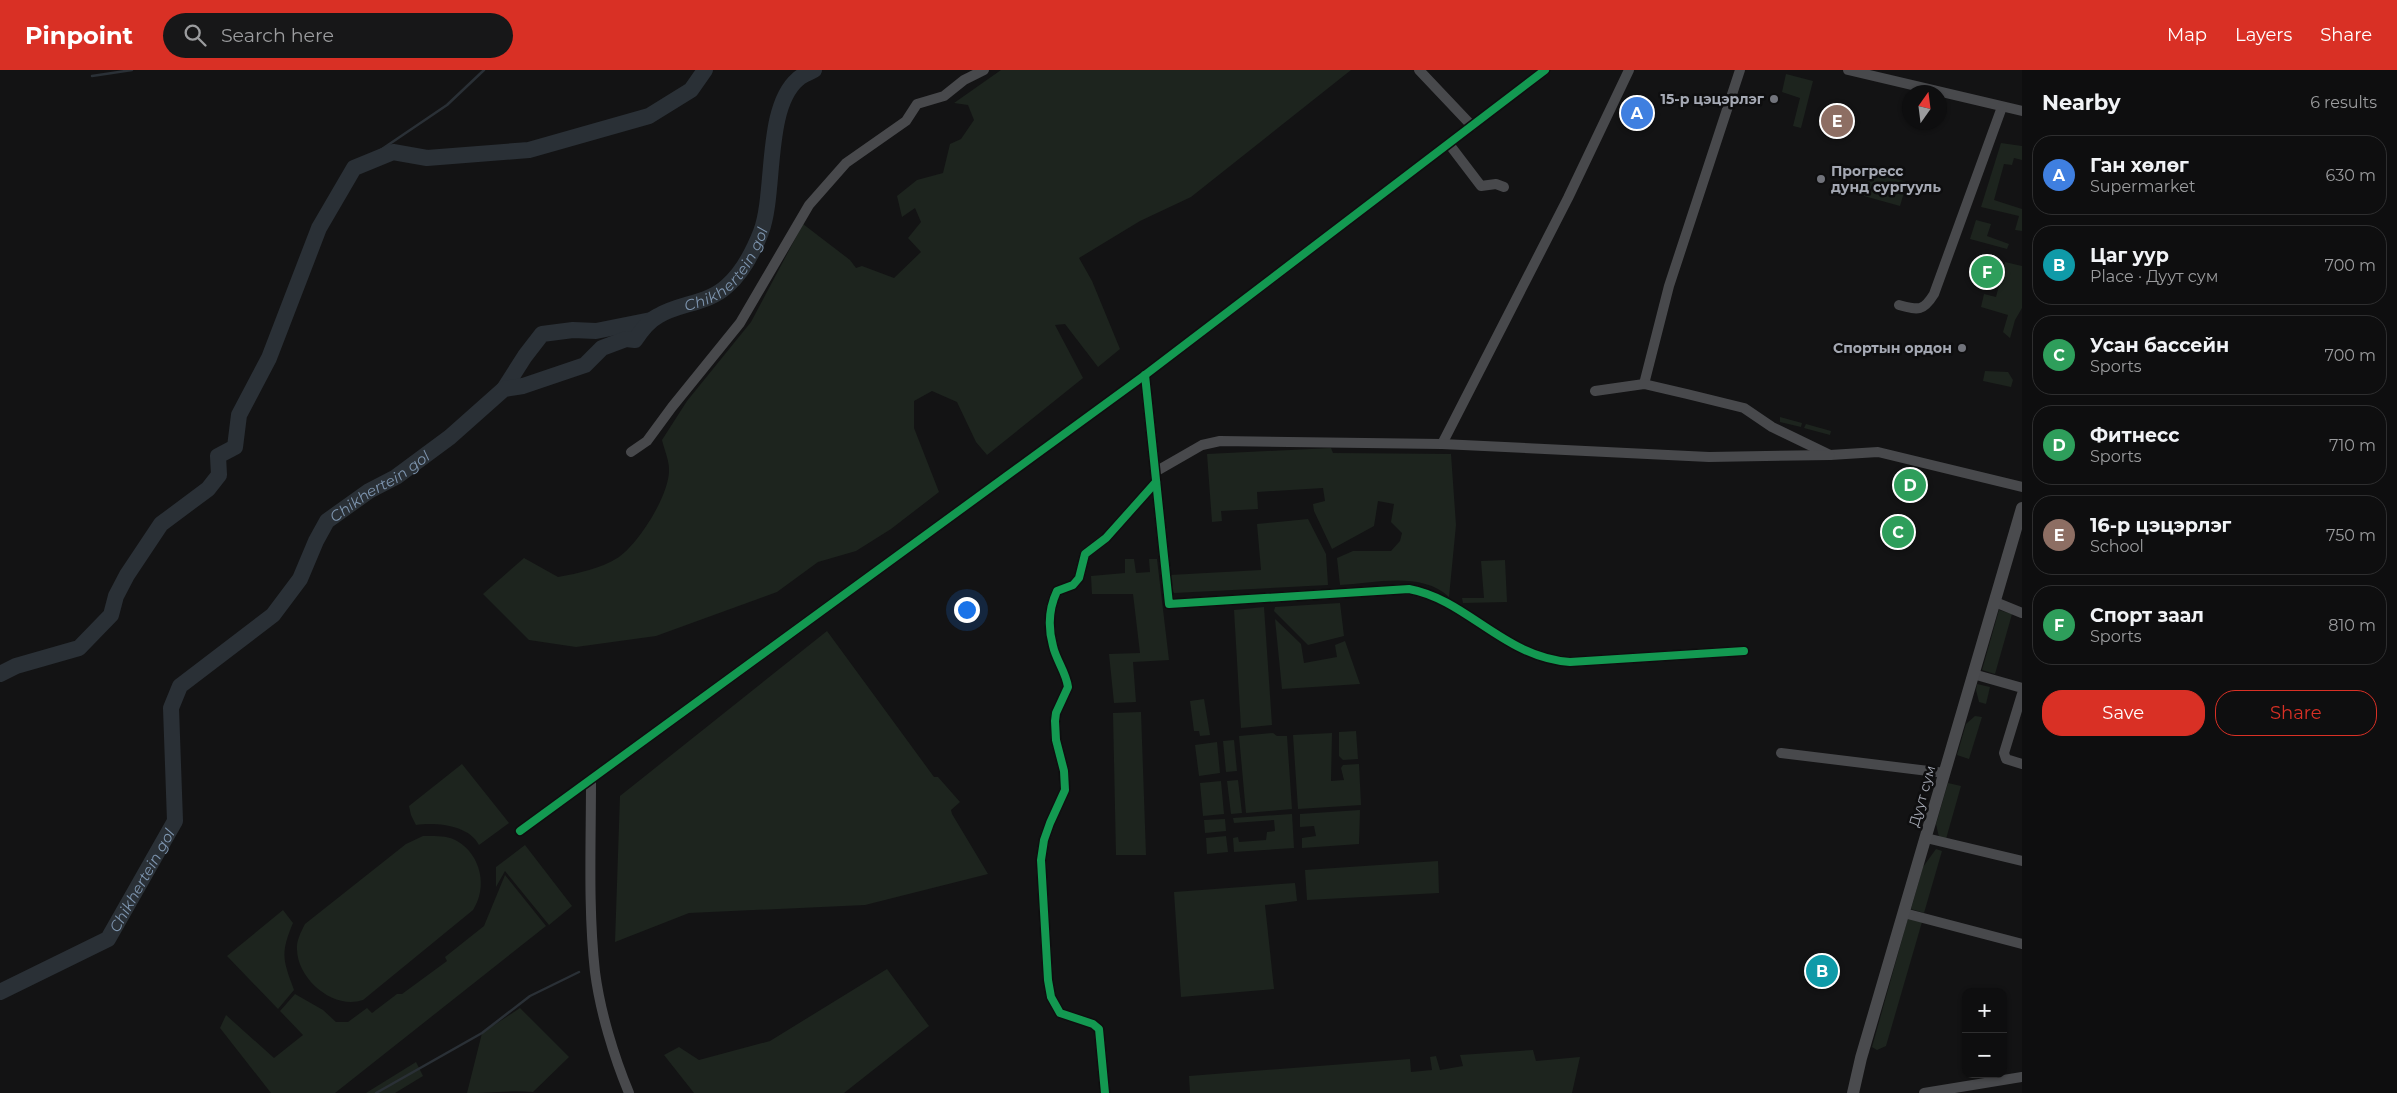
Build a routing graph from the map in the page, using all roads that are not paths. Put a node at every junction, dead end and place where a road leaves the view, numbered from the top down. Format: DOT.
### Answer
graph roads {
  1 [pos="984,70"];
  2 [pos="1419,70"];
  3 [pos="1545,70"];
  4 [pos="1629,70"];
  5 [pos="1740,70"];
  6 [pos="1848,70"];
  7 [pos="2002,107"];
  8 [pos="2022,111"];
  9 [pos="1472,126"];
  10 [pos="1449,144"];
  11 [pos="1504,187"];
  12 [pos="1899,305"];
  13 [pos="1145,375"];
  14 [pos="1644,384"];
  15 [pos="1596,391"];
  16 [pos="1442,444"];
  17 [pos="631,452"];
  18 [pos="1830,454"];
  19 [pos="1155,477"];
  20 [pos="2022,487"];
  21 [pos="2022,508"];
  22 [pos="1994,602"];
  23 [pos="2022,613"];
  24 [pos="1744,650"];
  25 [pos="1974,674"];
  26 [pos="2022,688"];
  27 [pos="2022,694"];
  28 [pos="1780,752"];
  29 [pos="2022,764"];
  30 [pos="1945,772"];
  31 [pos="591,781"];
  32 [pos="520,831"];
  33 [pos="1926,838"];
  34 [pos="2022,861"];
  35 [pos="1904,913"];
  36 [pos="2022,944"];
  37 [pos="2022,1077"];
  38 [pos="1949,1091"];
  39 [pos="629,1093"];
  40 [pos="1105,1093"];
  41 [pos="1853,1093"];
  42 [pos="1924,1093"];
  1 -- 17 [label="street"];
  2 -- 9 [label="street"];
  3 -- 9 [label="street"];
  4 -- 16 [label="street"];
  5 -- 14 [label="street"];
  6 -- 7 [label="street"];
  7 -- 8 [label="street"];
  7 -- 12 [label="street"];
  9 -- 10 [label="street"];
  10 -- 11 [label="street"];
  10 -- 13 [label="street"];
  13 -- 19 [label="street"];
  13 -- 31 [label="street"];
  14 -- 15 [label="street"];
  14 -- 18 [label="street"];
  16 -- 18 [label="street"];
  16 -- 19 [label="street"];
  18 -- 20 [label="street"];
  19 -- 24 [label="street"];
  19 -- 40 [label="street"];
  21 -- 22 [label="main road, Дуут сум"];
  22 -- 23 [label="street"];
  22 -- 25 [label="main road, Дуут сум"];
  25 -- 26 [label="street"];
  25 -- 30 [label="main road, Дуут сум"];
  27 -- 29 [label="street"];
  28 -- 30 [label="street"];
  30 -- 33 [label="main road, Дуут сум"];
  31 -- 32 [label="street"];
  31 -- 39 [label="street"];
  33 -- 34 [label="street"];
  33 -- 35 [label="main road, Дуут сум"];
  35 -- 36 [label="street"];
  35 -- 41 [label="main road, Дуут сум"];
  37 -- 38 [label="street"];
  38 -- 42 [label="street"];
}
